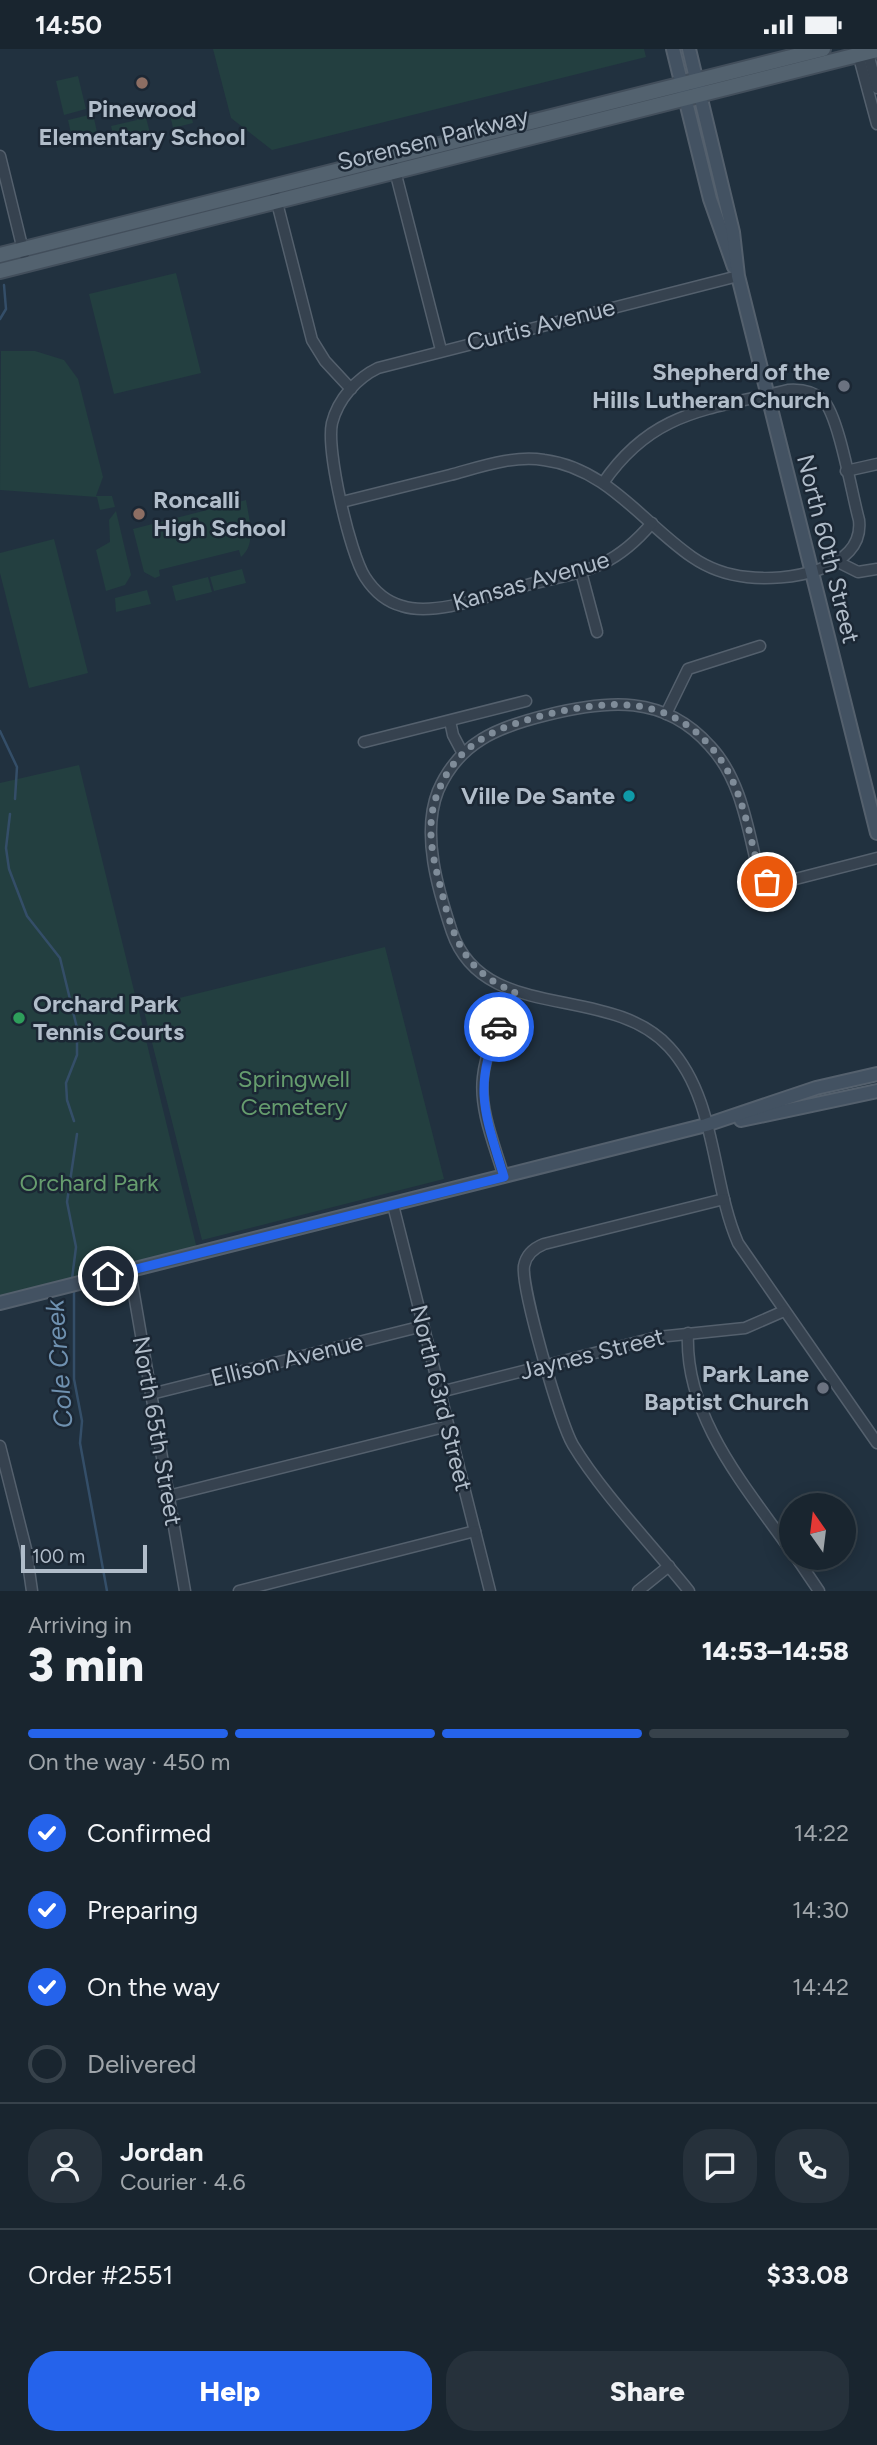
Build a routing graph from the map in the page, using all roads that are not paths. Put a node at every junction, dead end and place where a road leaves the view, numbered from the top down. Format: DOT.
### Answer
graph roads {
  1 [pos="673,49"];
  2 [pos="689,49"];
  3 [pos="823,49"];
  4 [pos="865,51"];
  5 [pos="877,88"];
  6 [pos="691,90"];
  7 [pos="877,124"];
  8 [pos="0,156"];
  9 [pos="393,165"];
  10 [pos="2,170"];
  11 [pos="275,194"];
  12 [pos="23,250"];
  13 [pos="0,255"];
  14 [pos="26,265"];
  15 [pos="0,271"];
  16 [pos="738,276"];
  17 [pos="441,350"];
  18 [pos="351,389"];
  19 [pos="768,395"];
  20 [pos="877,464"];
  21 [pos="846,471"];
  22 [pos="603,483"];
  23 [pos="342,502"];
  24 [pos="652,523"];
  25 [pos="838,562"];
  26 [pos="877,569"];
  27 [pos="811,570"];
  28 [pos="581,572"];
  29 [pos="597,632"];
  30 [pos="760,646"];
  31 [pos="526,701"];
  32 [pos="666,715"];
  33 [pos="450,721"];
  34 [pos="364,743"];
  35 [pos="462,752"];
  36 [pos="877,833"];
  37 [pos="877,858"];
  38 [pos="515,992"];
  39 [pos="877,1074"];
  40 [pos="877,1091"];
  41 [pos="706,1125"];
  42 [pos="504,1177"];
  43 [pos="723,1199"];
  44 [pos="393,1205"];
  45 [pos="130,1271"];
  46 [pos="0,1303"];
  47 [pos="784,1311"];
  48 [pos="423,1326"];
  49 [pos="688,1333"];
  50 [pos="546,1365"];
  51 [pos="440,1392"];
  52 [pos="151,1394"];
  53 [pos="448,1426"];
  54 [pos="874,1431"];
  55 [pos="877,1443"];
  56 [pos="0,1447"];
  57 [pos="168,1496"];
  58 [pos="475,1531"];
  59 [pos="779,1533"];
  60 [pos="669,1566"];
  61 [pos="804,1570"];
  62 [pos="32,1591"];
  63 [pos="184,1591"];
  64 [pos="239,1591"];
  65 [pos="490,1591"];
  66 [pos="638,1591"];
  67 [pos="688,1591"];
  68 [pos="818,1591"];
  1 -- 6 [label="main road, North 60th Street"];
  2 -- 6 [label="main road, North 60th Street"];
  3 -- 6 [label="main road, Sorensen Parkway"];
  4 -- 5 [label="street"];
  4 -- 6 [label="main road, Sorensen Parkway"];
  4 -- 7 [label="street"];
  6 -- 9 [label="main road, Sorensen Parkway"];
  6 -- 16 [label="main road, North 60th Street"];
  8 -- 10 [label="street"];
  9 -- 11 [label="main road, Sorensen Parkway"];
  9 -- 17 [label="street"];
  10 -- 12 [label="street"];
  11 -- 12 [label="main road, Sorensen Parkway"];
  11 -- 14 [label="main road, Sorensen Parkway"];
  11 -- 18 [label="street"];
  12 -- 13 [label="main road, Sorensen Parkway"];
  12 -- 14 [label="street"];
  14 -- 15 [label="main road, Sorensen Parkway"];
  16 -- 17 [label="street, Curtis Avenue"];
  16 -- 19 [label="main road, North 60th Street"];
  17 -- 18 [label="street, Curtis Avenue"];
  18 -- 23 [label="street"];
  19 -- 21 [label="street"];
  19 -- 22 [label="street"];
  19 -- 27 [label="main road, North 60th Street"];
  20 -- 21 [label="street"];
  21 -- 25 [label="street"];
  22 -- 23 [label="street"];
  22 -- 24 [label="street"];
  23 -- 28 [label="street, Kansas Avenue"];
  24 -- 27 [label="street"];
  24 -- 28 [label="street, Kansas Avenue"];
  25 -- 26 [label="street"];
  25 -- 27 [label="street"];
  27 -- 36 [label="main road, North 60th Street"];
  28 -- 29 [label="street"];
  30 -- 32 [label="street"];
  31 -- 33 [label="street"];
  32 -- 35 [label="street"];
  32 -- 37 [label="street"];
  33 -- 34 [label="street"];
  33 -- 35 [label="street"];
  35 -- 38 [label="street"];
  38 -- 41 [label="street"];
  38 -- 42 [label="street"];
  39 -- 41 [label="main road"];
  40 -- 41 [label="main road"];
  41 -- 42 [label="main road"];
  41 -- 43 [label="street"];
  42 -- 44 [label="main road"];
  43 -- 47 [label="street"];
  43 -- 50 [label="street"];
  44 -- 45 [label="main road"];
  44 -- 48 [label="street, North 63rd Street"];
  45 -- 46 [label="main road"];
  45 -- 52 [label="street, North 65th Street"];
  47 -- 49 [label="street, Jaynes Street"];
  47 -- 54 [label="street"];
  48 -- 51 [label="street, North 63rd Street"];
  48 -- 52 [label="street, Ellison Avenue"];
  49 -- 50 [label="street, Jaynes Street"];
  49 -- 59 [label="street"];
  50 -- 51 [label="street, Jaynes Street"];
  50 -- 60 [label="street"];
  51 -- 53 [label="street, North 63rd Street"];
  52 -- 57 [label="street, North 65th Street"];
  53 -- 57 [label="street"];
  53 -- 58 [label="street, North 63rd Street"];
  54 -- 55 [label="street"];
  56 -- 62 [label="street"];
  57 -- 63 [label="street, North 65th Street"];
  58 -- 64 [label="street"];
  58 -- 65 [label="street, North 63rd Street"];
  60 -- 66 [label="street"];
  60 -- 67 [label="street"];
  61 -- 68 [label="street"];
}
